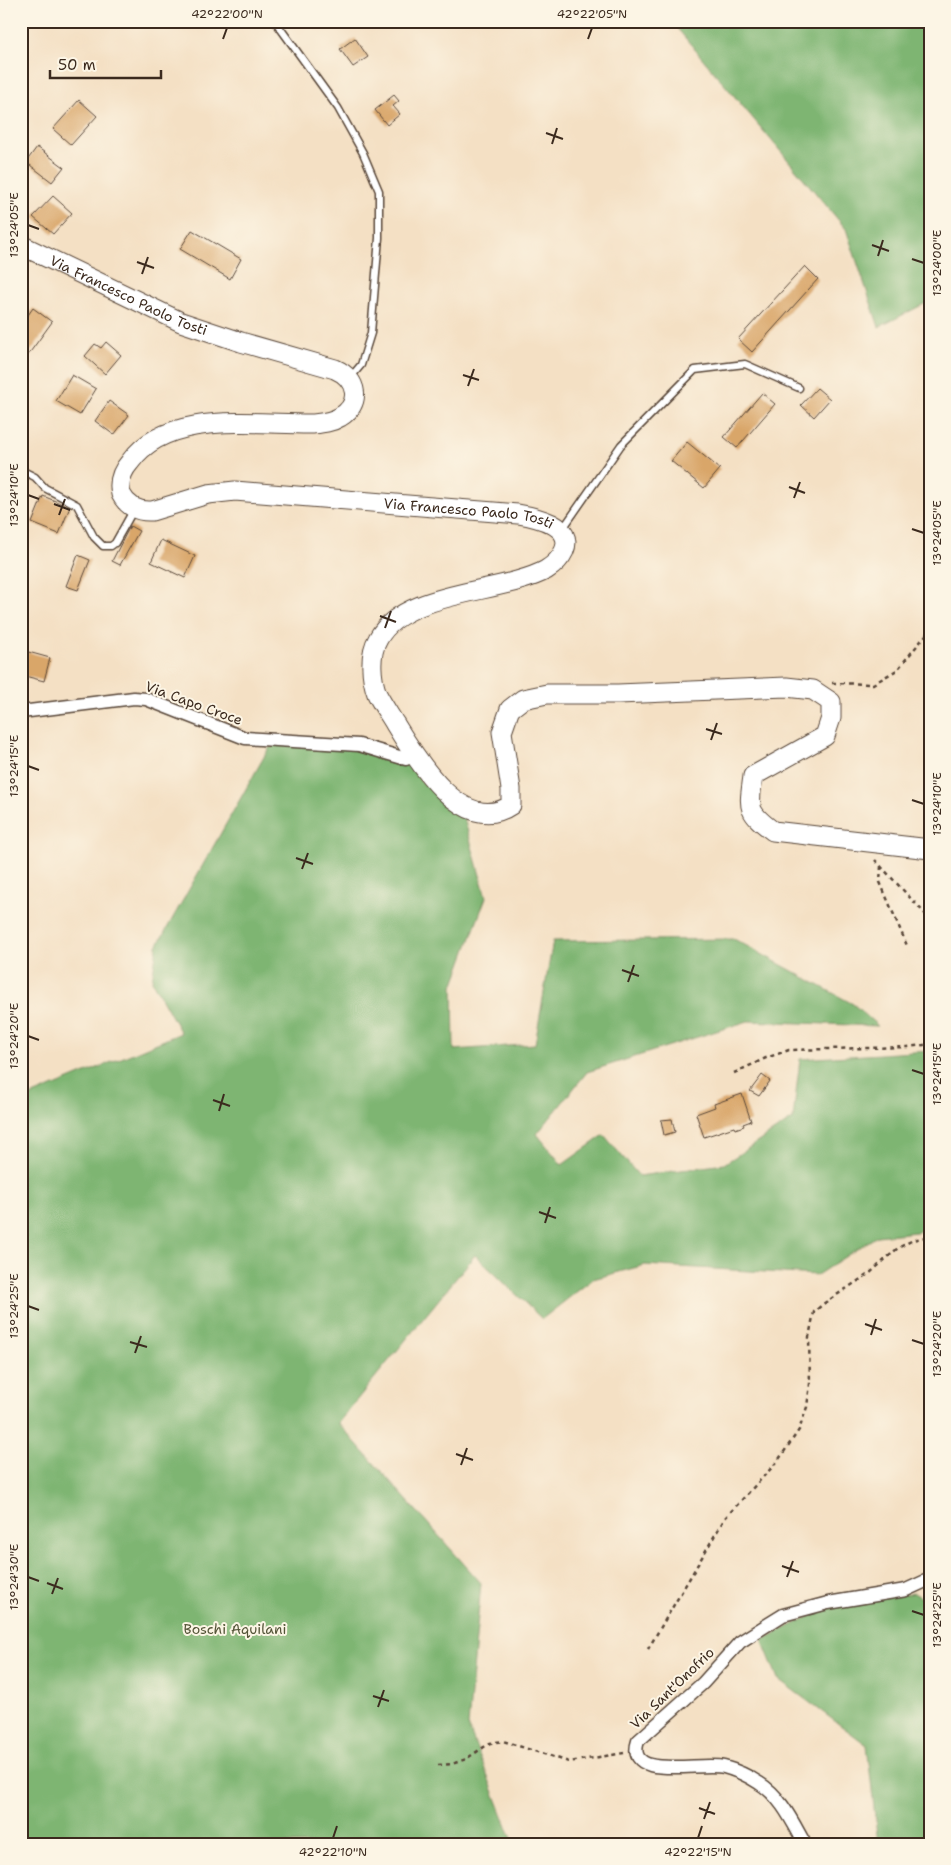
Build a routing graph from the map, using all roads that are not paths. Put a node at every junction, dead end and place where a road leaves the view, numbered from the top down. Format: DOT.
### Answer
graph roads {
  1 [pos="275,21"];
  2 [pos="21,245"];
  3 [pos="350,378"];
  4 [pos="799,388"];
  5 [pos="21,470"];
  6 [pos="135,508"];
  7 [pos="561,531"];
  8 [pos="21,712"];
  9 [pos="413,754"];
  10 [pos="930,849"];
  11 [pos="930,1579"];
  12 [pos="805,1844"];
  1 -- 3 [label="lane"];
  2 -- 3 [label="main road, Via Francesco Paolo Tosti"];
  3 -- 6 [label="main road"];
  4 -- 7 [label="lane"];
  5 -- 6 [label="lane"];
  6 -- 7 [label="main road, Via Francesco Paolo Tosti"];
  7 -- 9 [label="main road, Via Francesco Paolo Tosti"];
  8 -- 9 [label="street, Via Capo Croce"];
  9 -- 10 [label="main road, Via Francesco Paolo Tosti"];
  11 -- 12 [label="street, Via Sant'Onofrio"];
}
